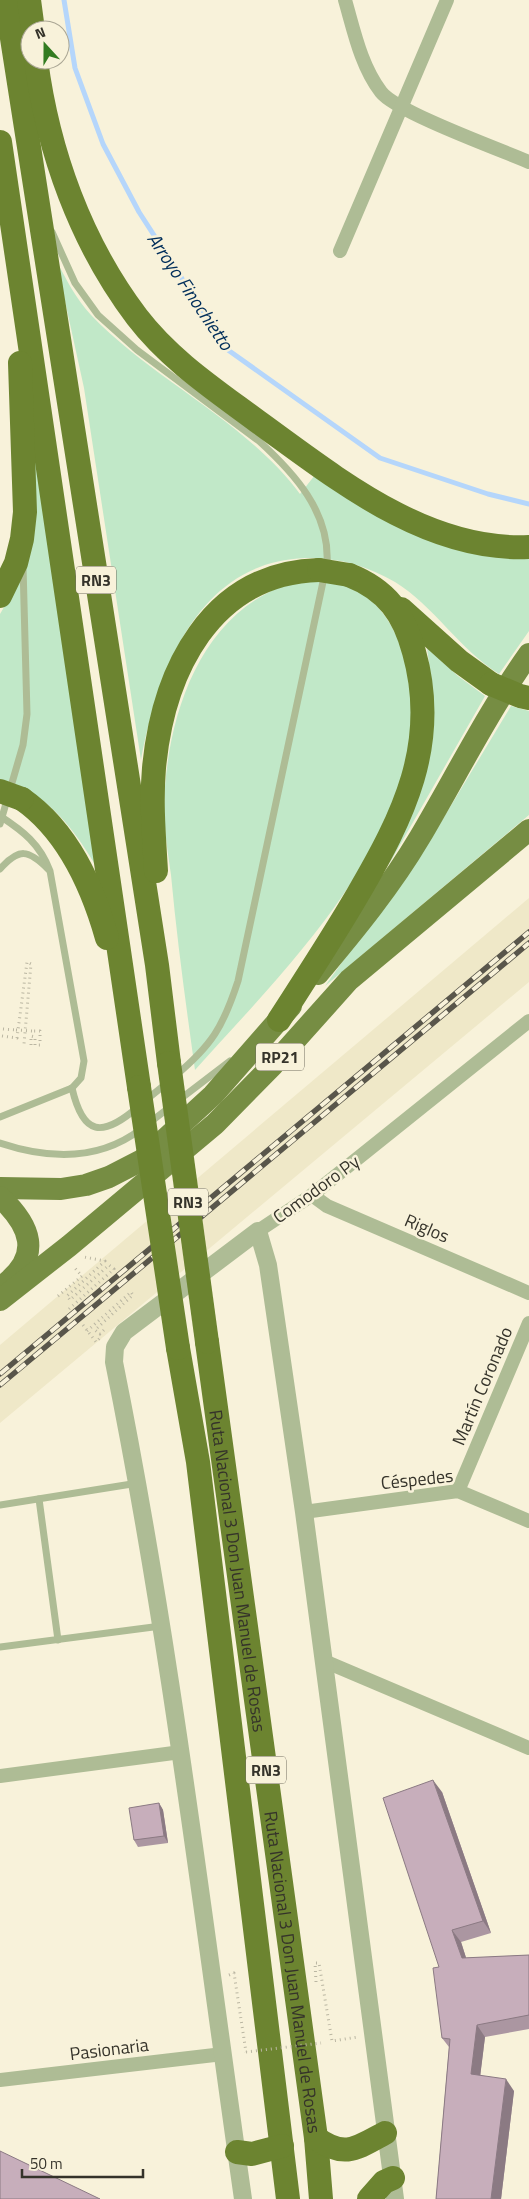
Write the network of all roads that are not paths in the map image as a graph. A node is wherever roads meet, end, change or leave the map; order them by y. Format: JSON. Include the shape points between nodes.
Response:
{"nodes":[{"id":1,"x":6,"y":0,"type":"edge"},
{"id":2,"x":29,"y":0,"type":"edge"},
{"id":3,"x":346,"y":0,"type":"edge"},
{"id":4,"x":447,"y":0,"type":"edge"},
{"id":5,"x":32,"y":20,"type":"edge"},
{"id":6,"x":38,"y":70,"type":"edge"},
{"id":7,"x":402,"y":107,"type":"junction"},
{"id":8,"x":0,"y":142,"type":"edge"},
{"id":9,"x":529,"y":162,"type":"edge"},
{"id":10,"x":36,"y":194,"type":"junction"},
{"id":11,"x":16,"y":248,"type":"junction"},
{"id":12,"x":340,"y":251,"type":"dead end"},
{"id":13,"x":22,"y":539,"type":"junction"},
{"id":14,"x":529,"y":547,"type":"edge"},
{"id":15,"x":0,"y":596,"type":"edge"},
{"id":16,"x":392,"y":602,"type":"junction"},
{"id":17,"x":529,"y":654,"type":"edge"},
{"id":18,"x":529,"y":698,"type":"edge"},
{"id":19,"x":11,"y":795,"type":"edge"},
{"id":20,"x":0,"y":819,"type":"edge"},
{"id":21,"x":529,"y":830,"type":"edge"},
{"id":22,"x":0,"y":870,"type":"edge"},
{"id":23,"x":50,"y":871,"type":"junction"},
{"id":24,"x":157,"y":965,"type":"junction"},
{"id":25,"x":128,"y":1006,"type":"junction"},
{"id":26,"x":529,"y":1021,"type":"edge"},
{"id":27,"x":275,"y":1025,"type":"junction"},
{"id":28,"x":72,"y":1088,"type":"junction"},
{"id":29,"x":0,"y":1117,"type":"edge"},
{"id":30,"x":0,"y":1143,"type":"edge"},
{"id":31,"x":0,"y":1188,"type":"edge"},
{"id":32,"x":312,"y":1195,"type":"junction"},
{"id":33,"x":0,"y":1197,"type":"edge"},
{"id":34,"x":258,"y":1231,"type":"junction"},
{"id":35,"x":0,"y":1288,"type":"edge"},
{"id":36,"x":529,"y":1293,"type":"edge"},
{"id":37,"x":0,"y":1300,"type":"edge"},
{"id":38,"x":529,"y":1323,"type":"edge"},
{"id":39,"x":138,"y":1483,"type":"junction"},
{"id":40,"x":458,"y":1491,"type":"junction"},
{"id":41,"x":39,"y":1499,"type":"junction"},
{"id":42,"x":0,"y":1504,"type":"edge"},
{"id":43,"x":304,"y":1512,"type":"junction"},
{"id":44,"x":529,"y":1521,"type":"edge"},
{"id":45,"x":162,"y":1626,"type":"junction"},
{"id":46,"x":58,"y":1640,"type":"junction"},
{"id":47,"x":0,"y":1647,"type":"edge"},
{"id":48,"x":324,"y":1661,"type":"junction"},
{"id":49,"x":529,"y":1748,"type":"edge"},
{"id":50,"x":181,"y":1752,"type":"junction"},
{"id":51,"x":0,"y":1776,"type":"edge"},
{"id":52,"x":223,"y":2054,"type":"junction"},
{"id":53,"x":0,"y":2080,"type":"edge"},
{"id":54,"x":385,"y":2133,"type":"junction"},
{"id":55,"x":316,"y":2138,"type":"junction"},
{"id":56,"x":282,"y":2146,"type":"junction"},
{"id":57,"x":237,"y":2152,"type":"junction"},
{"id":58,"x":394,"y":2189,"type":"edge"},
{"id":59,"x":243,"y":2199,"type":"edge"},
{"id":60,"x":288,"y":2199,"type":"edge"},
{"id":61,"x":321,"y":2199,"type":"edge"},
{"id":62,"x":369,"y":2199,"type":"edge"}],
"edges":[{"from":1,"to":10,"type":"highway","number":"RN3"},
{"from":2,"to":5,"type":"highway"},
{"from":3,"to":7,"type":"street","via":[[359,49],[370,72],[382,93]]},
{"from":4,"to":7,"type":"street"},
{"from":6,"to":14,"type":"highway","via":[[48,131],[74,206],[114,282],[137,317],[162,346],[192,373],[316,464],[403,517],[458,539],[509,548]]},
{"from":7,"to":9,"type":"street"},
{"from":7,"to":12,"type":"street"},
{"from":8,"to":11,"type":"highway","number":"RN3"},
{"from":10,"to":24,"type":"highway","number":"RN3"},
{"from":10,"to":28,"type":"lane","via":[[75,283],[90,305],[137,350],[259,441],[289,470],[314,506],[328,553],[245,957],[220,1026],[198,1056],[128,1116],[111,1124],[96,1128],[81,1118]]},
{"from":11,"to":13,"type":"highway","via":[[25,512]]},
{"from":11,"to":25,"type":"highway","number":"RN3"},
{"from":13,"to":15,"type":"highway","via":[[16,563]]},
{"from":13,"to":20,"type":"lane","via":[[27,714],[23,745]]},
{"from":16,"to":18,"type":"highway","bridge":true,"via":[[459,661],[491,684]]},
{"from":16,"to":24,"type":"highway","bridge":true,"via":[[364,581],[349,575],[319,570],[298,571],[275,576],[253,586],[233,599],[197,636],[184,660],[164,717],[154,768]]},
{"from":16,"to":27,"type":"highway","via":[[412,642],[422,690],[421,739],[414,773],[388,843]]},
{"from":17,"to":27,"type":"main road","number":"RP21","via":[[382,894]]},
{"from":19,"to":25,"type":"highway","via":[[47,819],[81,868],[104,925]]},
{"from":20,"to":23,"type":"lane","via":[[18,826],[47,862]]},
{"from":21,"to":37,"type":"main road","number":"RP21","via":[[349,980],[215,1124]]},
{"from":22,"to":23,"type":"lane","via":[[11,857],[26,853]]},
{"from":23,"to":28,"type":"lane","via":[[84,1061],[81,1078]]},
{"from":24,"to":55,"type":"highway","name":"Ruta Nacional 3 Don Juan Manuel de Rosas","number":"RN3","bridge":true},
{"from":25,"to":56,"type":"highway","name":"Ruta Nacional 3 Don Juan Manuel de Rosas","number":"RN3","bridge":true,"via":[[198,1462]]},
{"from":26,"to":32,"type":"street","name":"Comodoro Py"},
{"from":27,"to":30,"type":"lane","via":[[132,1136],[112,1146],[73,1156],[30,1151]]},
{"from":27,"to":31,"type":"main road","number":"RP21","via":[[212,1095],[142,1160],[128,1169],[86,1185],[61,1189]]},
{"from":28,"to":29,"type":"lane"},
{"from":32,"to":34,"type":"street","name":"Comodoro Py"},
{"from":32,"to":36,"type":"street","name":"Riglos","via":[[327,1206]]},
{"from":33,"to":35,"type":"main road","via":[[26,1229],[29,1250],[22,1268]]},
{"from":34,"to":39,"type":"street","name":"Comodoro Py","via":[[124,1332],[115,1347],[114,1362]]},
{"from":34,"to":43,"type":"street","via":[[268,1265]]},
{"from":38,"to":40,"type":"street","name":"Martín Coronado"},
{"from":39,"to":41,"type":"lane"},
{"from":39,"to":45,"type":"street"},
{"from":40,"to":43,"type":"street","name":"Céspedes"},
{"from":40,"to":44,"type":"street","name":"Céspedes"},
{"from":41,"to":42,"type":"lane"},
{"from":41,"to":46,"type":"lane"},
{"from":43,"to":48,"type":"street"},
{"from":45,"to":46,"type":"lane"},
{"from":45,"to":50,"type":"street"},
{"from":46,"to":47,"type":"lane"},
{"from":48,"to":49,"type":"street"},
{"from":48,"to":54,"type":"street"},
{"from":50,"to":51,"type":"street"},
{"from":50,"to":52,"type":"street"},
{"from":52,"to":53,"type":"street","name":"Pasionaria"},
{"from":52,"to":57,"type":"street"},
{"from":54,"to":55,"type":"highway","via":[[356,2149],[330,2149]]},
{"from":54,"to":58,"type":"street"},
{"from":55,"to":61,"type":"highway","name":"Ruta Nacional 3 Don Juan Manuel de Rosas","number":"RN3"},
{"from":56,"to":57,"type":"highway","via":[[252,2154]]},
{"from":56,"to":60,"type":"highway","name":"Ruta Nacional 3 Don Juan Manuel de Rosas","number":"RN3"},
{"from":57,"to":59,"type":"street"},
{"from":58,"to":62,"type":"highway","via":[[384,2182]]}]}
